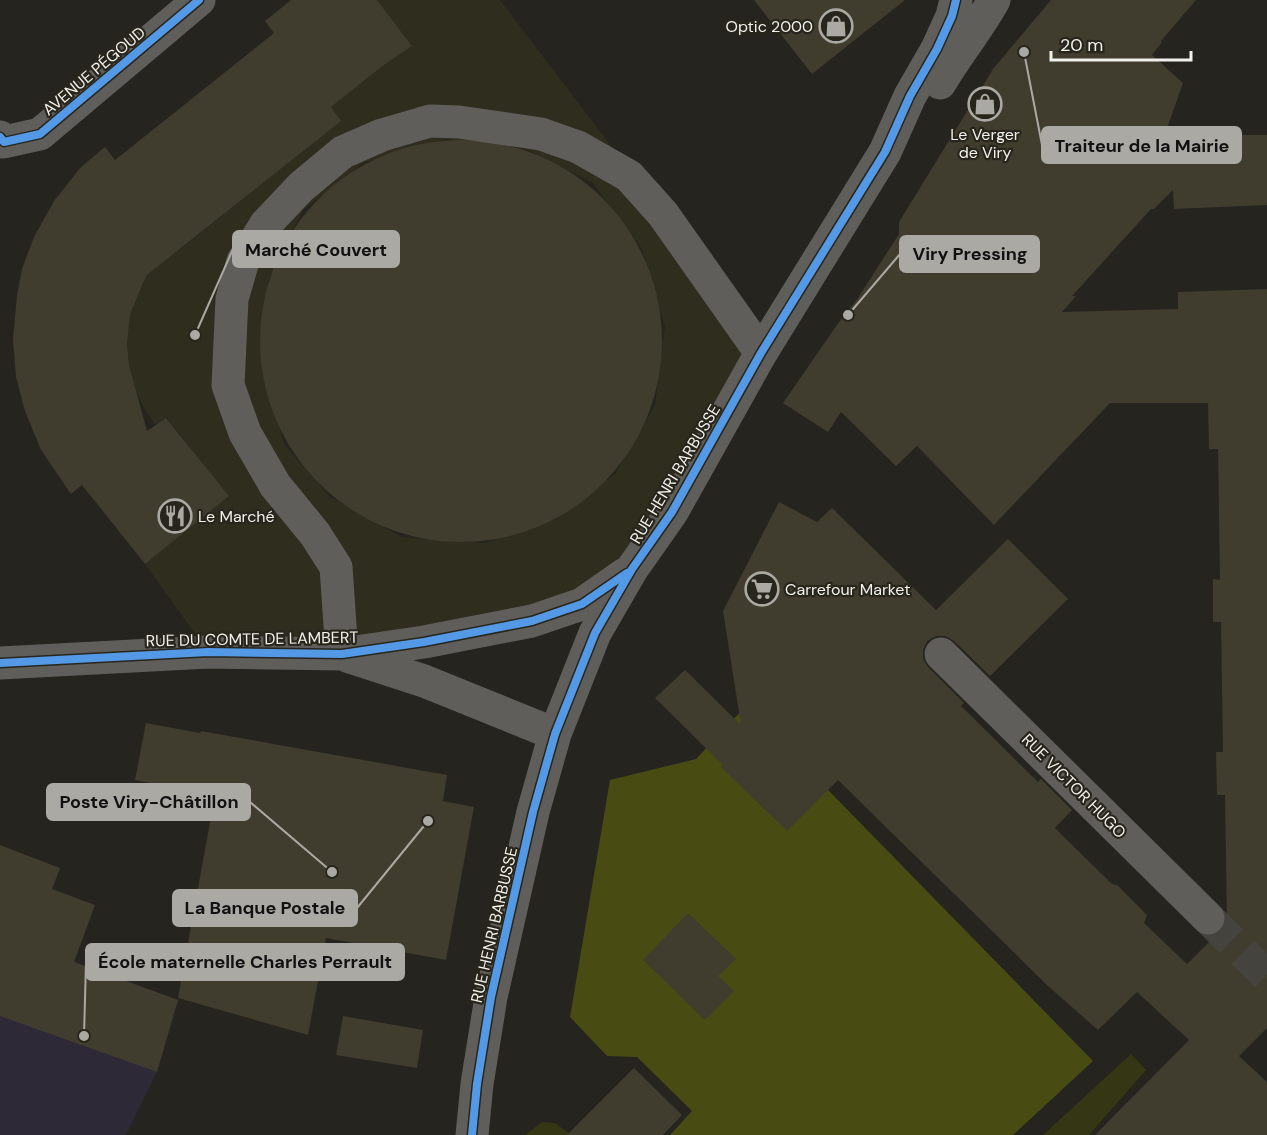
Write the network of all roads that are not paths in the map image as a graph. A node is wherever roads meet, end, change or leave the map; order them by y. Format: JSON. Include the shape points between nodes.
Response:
{"nodes":[{"id":1,"x":199,"y":0,"type":"edge"},
{"id":2,"x":956,"y":0,"type":"edge"},
{"id":3,"x":994,"y":0,"type":"edge"},
{"id":4,"x":0,"y":137,"type":"edge"},
{"id":5,"x":885,"y":152,"type":"junction"},
{"id":6,"x":761,"y":353,"type":"junction"},
{"id":7,"x":632,"y":569,"type":"junction"},
{"id":8,"x":342,"y":654,"type":"junction"},
{"id":9,"x":941,"y":654,"type":"dead end"},
{"id":10,"x":0,"y":663,"type":"edge"},
{"id":11,"x":555,"y":734,"type":"junction"},
{"id":12,"x":1208,"y":918,"type":"tunnel mouth"},
{"id":13,"x":472,"y":1135,"type":"edge"}],
"edges":[{"from":1,"to":4,"type":"street","name":"AVENUE PÉGOUD","via":[[40,134],[4,142]]},
{"from":2,"to":5,"type":"street","name":"RUE HENRI BARBUSSE","via":[[937,49]]},
{"from":3,"to":5,"type":"street","name":"RUE HENRI BARBUSSE","via":[[925,106]]},
{"from":5,"to":6,"type":"street","name":"RUE HENRI BARBUSSE"},
{"from":6,"to":7,"type":"street","name":"RUE HENRI BARBUSSE","via":[[672,512]]},
{"from":6,"to":8,"type":"street","via":[[663,214],[629,176],[578,147],[541,134],[430,121],[343,152],[301,187],[266,224],[243,261],[231,299],[228,385],[244,433],[275,485],[336,567]]},
{"from":7,"to":8,"type":"street","name":"RUE DU COMTE DE LAMBERT","via":[[582,604],[532,621]]},
{"from":7,"to":11,"type":"street","name":"RUE HENRI BARBUSSE","via":[[595,633]]},
{"from":8,"to":10,"type":"street","name":"RUE DU COMTE DE LAMBERT","via":[[208,652]]},
{"from":8,"to":11,"type":"street","name":"RUE DU COMTE DE LAMBERT","via":[[424,681]]},
{"from":9,"to":12,"type":"street","name":"RUE VICTOR HUGO"},
{"from":11,"to":13,"type":"street","name":"RUE HENRI BARBUSSE","via":[[533,812],[491,998]]}]}
